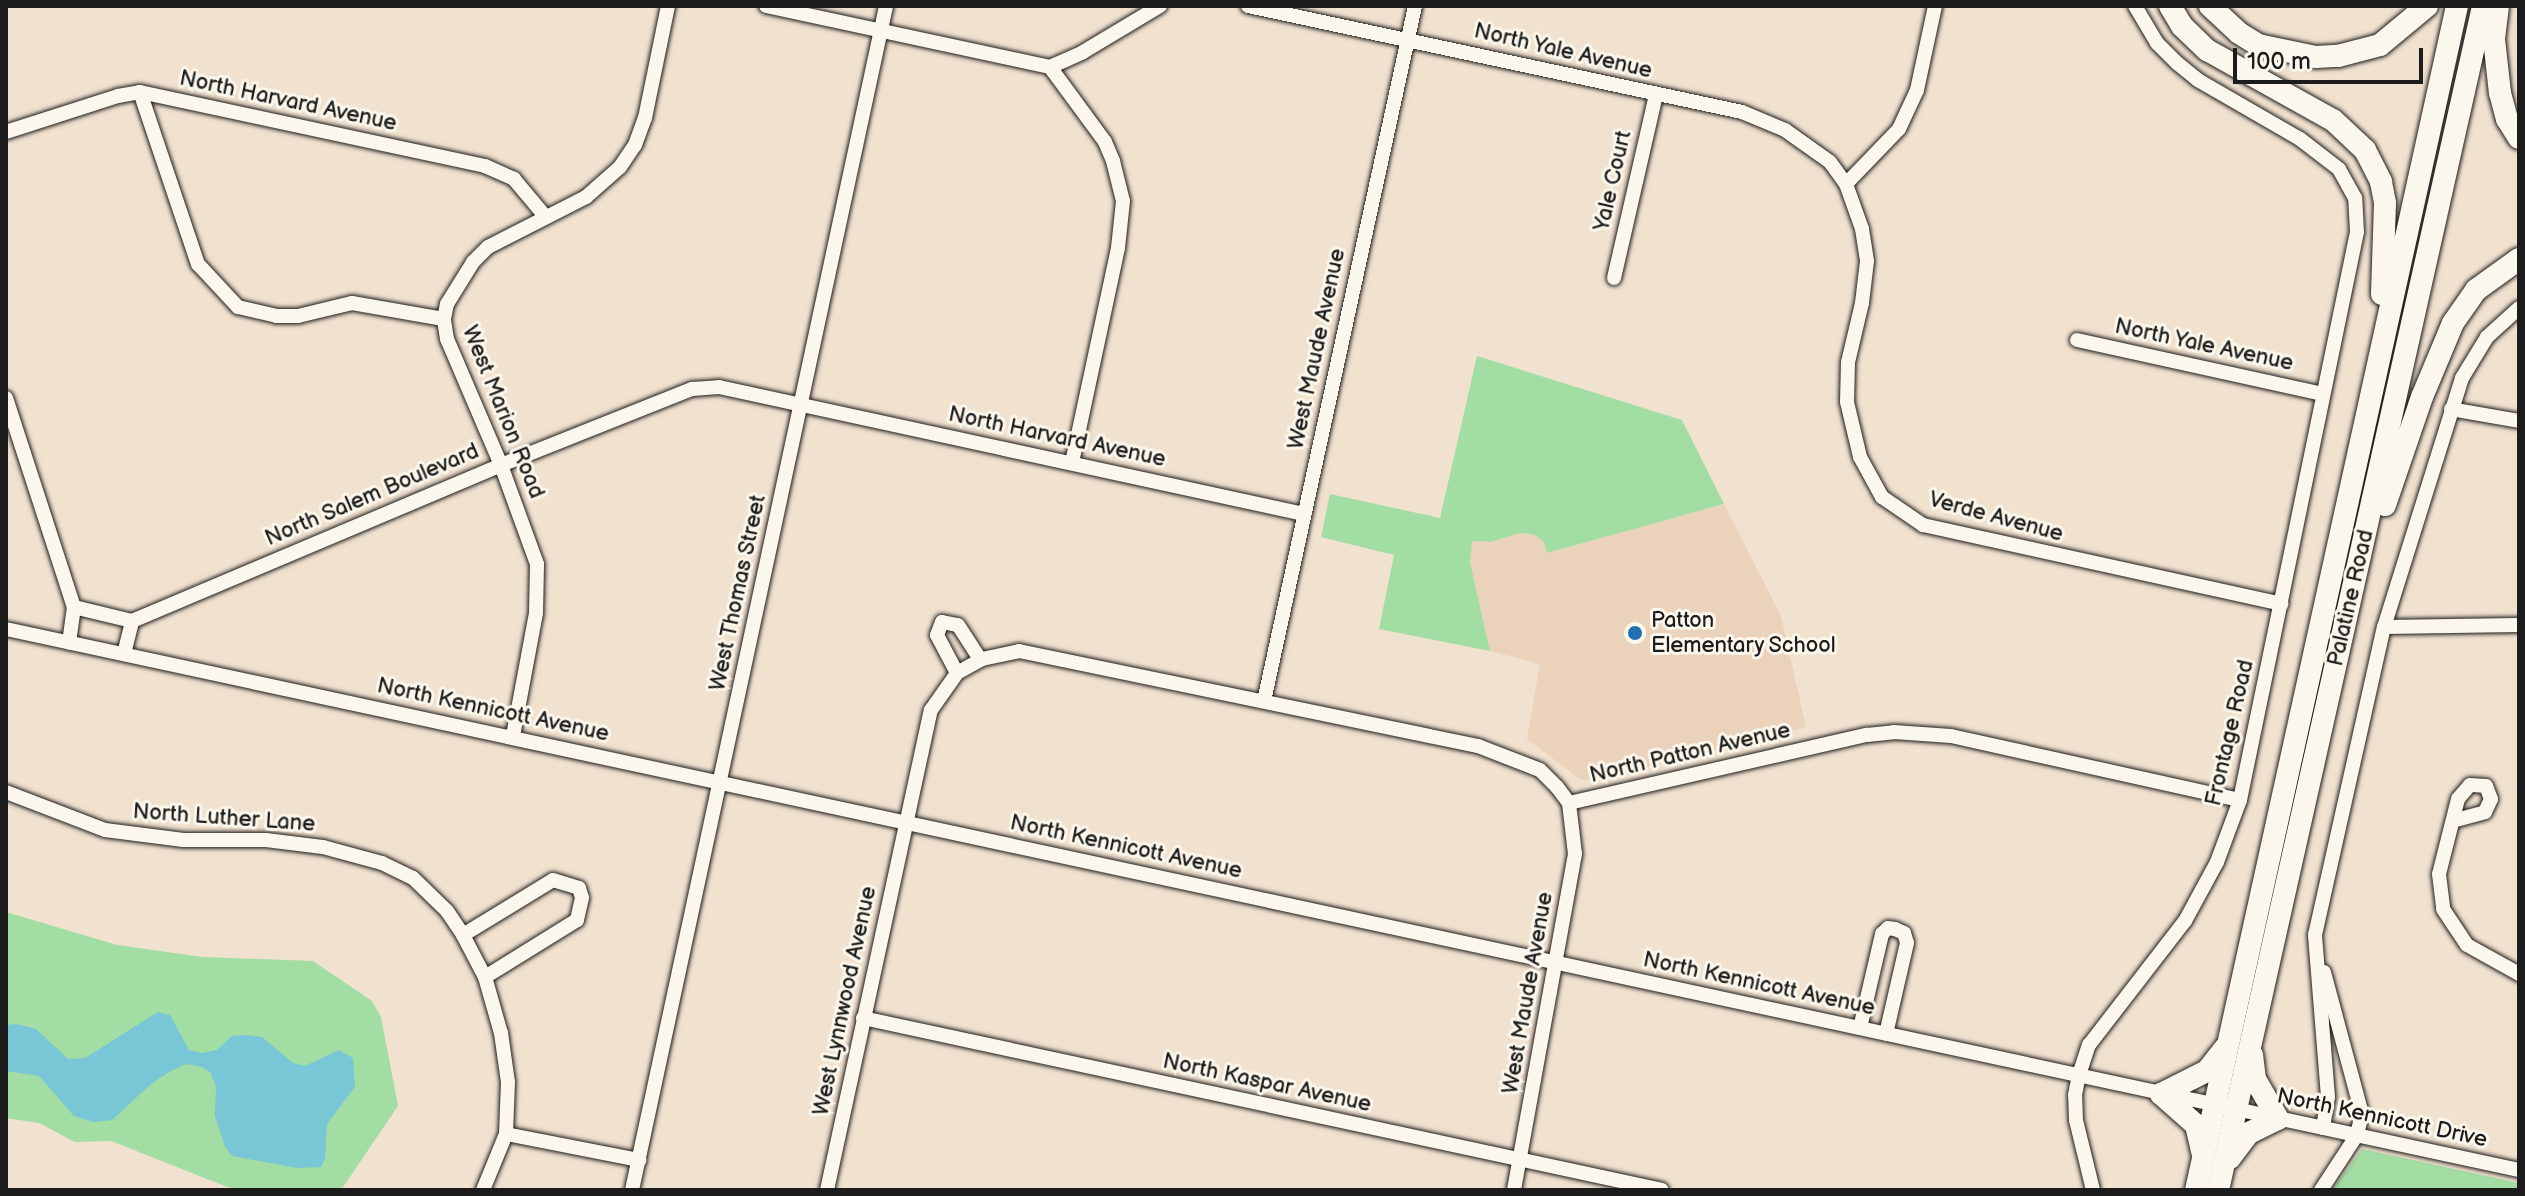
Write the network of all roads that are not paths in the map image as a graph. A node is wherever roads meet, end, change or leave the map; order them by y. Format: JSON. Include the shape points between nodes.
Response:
{"nodes":[{"id":1,"x":668,"y":6,"type":"edge"},
{"id":2,"x":766,"y":6,"type":"edge"},
{"id":3,"x":886,"y":6,"type":"edge"},
{"id":4,"x":1160,"y":6,"type":"edge"},
{"id":5,"x":1248,"y":6,"type":"edge"},
{"id":6,"x":1415,"y":6,"type":"edge"},
{"id":7,"x":1935,"y":6,"type":"edge"},
{"id":8,"x":2135,"y":6,"type":"edge"},
{"id":9,"x":2170,"y":6,"type":"edge"},
{"id":10,"x":2210,"y":6,"type":"edge"},
{"id":11,"x":2427,"y":6,"type":"edge"},
{"id":12,"x":2457,"y":6,"type":"edge"},
{"id":13,"x":2483,"y":6,"type":"edge"},
{"id":14,"x":2498,"y":6,"type":"edge"},
{"id":15,"x":881,"y":30,"type":"junction"},
{"id":16,"x":1408,"y":39,"type":"junction"},
{"id":17,"x":1050,"y":67,"type":"junction"},
{"id":18,"x":140,"y":92,"type":"junction"},
{"id":19,"x":1656,"y":94,"type":"junction"},
{"id":20,"x":6,"y":132,"type":"edge"},
{"id":21,"x":2519,"y":138,"type":"edge"},
{"id":22,"x":1846,"y":184,"type":"junction"},
{"id":23,"x":545,"y":216,"type":"junction"},
{"id":24,"x":2519,"y":259,"type":"edge"},
{"id":25,"x":1614,"y":278,"type":"dead end"},
{"id":26,"x":2519,"y":308,"type":"edge"},
{"id":27,"x":444,"y":319,"type":"junction"},
{"id":28,"x":2077,"y":340,"type":"dead end"},
{"id":29,"x":2322,"y":394,"type":"junction"},
{"id":30,"x":6,"y":398,"type":"edge"},
{"id":31,"x":801,"y":405,"type":"junction"},
{"id":32,"x":2451,"y":409,"type":"junction"},
{"id":33,"x":2519,"y":421,"type":"edge"},
{"id":34,"x":1072,"y":463,"type":"junction"},
{"id":35,"x":501,"y":465,"type":"junction"},
{"id":36,"x":1304,"y":514,"type":"junction"},
{"id":37,"x":2281,"y":604,"type":"junction"},
{"id":38,"x":74,"y":607,"type":"junction"},
{"id":39,"x":2324,"y":610,"type":"junction"},
{"id":40,"x":2348,"y":613,"type":"junction"},
{"id":41,"x":132,"y":621,"type":"junction"},
{"id":42,"x":2519,"y":625,"type":"edge"},
{"id":43,"x":2384,"y":627,"type":"junction"},
{"id":44,"x":6,"y":629,"type":"edge"},
{"id":45,"x":69,"y":643,"type":"junction"},
{"id":46,"x":124,"y":654,"type":"junction"},
{"id":47,"x":980,"y":659,"type":"junction"},
{"id":48,"x":957,"y":673,"type":"junction"},
{"id":49,"x":1264,"y":701,"type":"junction"},
{"id":50,"x":513,"y":736,"type":"junction"},
{"id":51,"x":720,"y":782,"type":"junction"},
{"id":52,"x":6,"y":792,"type":"edge"},
{"id":53,"x":2240,"y":800,"type":"junction"},
{"id":54,"x":1569,"y":803,"type":"junction"},
{"id":55,"x":2456,"y":820,"type":"dead end"},
{"id":56,"x":907,"y":821,"type":"junction"},
{"id":57,"x":2320,"y":919,"type":"junction"},
{"id":58,"x":463,"y":935,"type":"junction"},
{"id":59,"x":1557,"y":963,"type":"junction"},
{"id":60,"x":2519,"y":974,"type":"edge"},
{"id":61,"x":485,"y":977,"type":"junction"},
{"id":62,"x":863,"y":1018,"type":"junction"},
{"id":63,"x":1860,"y":1028,"type":"junction"},
{"id":64,"x":1886,"y":1034,"type":"junction"},
{"id":65,"x":2240,"y":1042,"type":"junction"},
{"id":66,"x":2079,"y":1075,"type":"junction"},
{"id":67,"x":2161,"y":1094,"type":"junction"},
{"id":68,"x":2226,"y":1108,"type":"junction"},
{"id":69,"x":2278,"y":1119,"type":"junction"},
{"id":70,"x":2323,"y":1128,"type":"junction"},
{"id":71,"x":506,"y":1134,"type":"junction"},
{"id":72,"x":2357,"y":1135,"type":"junction"},
{"id":73,"x":639,"y":1160,"type":"junction"},
{"id":74,"x":1520,"y":1160,"type":"junction"},
{"id":75,"x":2519,"y":1170,"type":"edge"},
{"id":76,"x":2215,"y":1172,"type":"edge"},
{"id":77,"x":483,"y":1190,"type":"edge"},
{"id":78,"x":632,"y":1190,"type":"edge"},
{"id":79,"x":827,"y":1190,"type":"edge"},
{"id":80,"x":1514,"y":1190,"type":"edge"},
{"id":81,"x":1662,"y":1190,"type":"edge"},
{"id":82,"x":2093,"y":1190,"type":"edge"},
{"id":83,"x":2196,"y":1190,"type":"edge"},
{"id":84,"x":2321,"y":1190,"type":"edge"}],
"edges":[{"from":1,"to":23,"type":"street","name":"West Marion Road","via":[[635,145],[605,183]]},
{"from":2,"to":15,"type":"street"},
{"from":3,"to":15,"type":"street","name":"West Thomas Street"},
{"from":4,"to":17,"type":"street"},
{"from":5,"to":16,"type":"street","name":"North Yale Avenue"},
{"from":6,"to":16,"type":"street","name":"West Maude Avenue"},
{"from":7,"to":22,"type":"street","via":[[1917,90],[1899,129]]},
{"from":8,"to":29,"type":"street","name":"Frontage Road","via":[[2157,43],[2198,80],[2300,139],[2339,169],[2355,198],[2357,232]]},
{"from":9,"to":39,"type":"highway","via":[[2207,50],[2351,135],[2381,182],[2383,290],[2342,486]]},
{"from":10,"to":11,"type":"highway","via":[[2258,45],[2316,57],[2380,45]]},
{"from":12,"to":39,"type":"highway","name":"Palatine Road"},
{"from":13,"to":40,"type":"highway","name":"Palatine Road"},
{"from":14,"to":21,"type":"highway","via":[[2494,39],[2500,93]]},
{"from":15,"to":17,"type":"street"},
{"from":15,"to":31,"type":"street","name":"West Thomas Street"},
{"from":16,"to":19,"type":"street","name":"North Yale Avenue"},
{"from":16,"to":36,"type":"street","name":"West Maude Avenue"},
{"from":17,"to":34,"type":"street","via":[[1105,142],[1123,201],[1118,248]]},
{"from":18,"to":20,"type":"street","name":"North Harvard Avenue"},
{"from":18,"to":23,"type":"street","name":"North Harvard Avenue","via":[[485,166],[514,179]]},
{"from":18,"to":27,"type":"street","via":[[198,264],[238,307],[298,316],[352,303]]},
{"from":19,"to":22,"type":"street","name":"North Yale Avenue","via":[[1759,117],[1807,144]]},
{"from":19,"to":25,"type":"street","name":"Yale Court"},
{"from":22,"to":37,"type":"street","name":"Verde Avenue","via":[[1867,261],[1848,362],[1847,402],[1860,457],[1882,497],[1923,525]]},
{"from":23,"to":27,"type":"street","name":"West Marion Road","via":[[502,238],[473,262],[447,304]]},
{"from":24,"to":40,"type":"highway","via":[[2476,290],[2453,323]]},
{"from":26,"to":32,"type":"street","via":[[2469,362]]},
{"from":27,"to":35,"type":"street","name":"West Marion Road","via":[[447,339]]},
{"from":28,"to":29,"type":"street","name":"North Yale Avenue"},
{"from":29,"to":37,"type":"street","name":"Frontage Road"},
{"from":30,"to":38,"type":"street"},
{"from":31,"to":34,"type":"street","name":"North Harvard Avenue"},
{"from":31,"to":35,"type":"street","name":"North Salem Boulevard","via":[[719,387],[692,389]]},
{"from":31,"to":51,"type":"street","name":"West Thomas Street"},
{"from":32,"to":33,"type":"street"},
{"from":32,"to":43,"type":"street"},
{"from":34,"to":36,"type":"street","name":"North Harvard Avenue"},
{"from":35,"to":41,"type":"street","name":"North Salem Boulevard"},
{"from":35,"to":50,"type":"street","name":"West Marion Road","via":[[537,564],[536,613]]},
{"from":36,"to":49,"type":"street","name":"West Maude Avenue"},
{"from":37,"to":53,"type":"street","name":"Frontage Road"},
{"from":38,"to":41,"type":"street"},
{"from":38,"to":45,"type":"street"},
{"from":39,"to":65,"type":"highway","name":"Palatine Road"},
{"from":40,"to":65,"type":"highway","name":"Palatine Road"},
{"from":41,"to":46,"type":"street"},
{"from":42,"to":43,"type":"street"},
{"from":43,"to":57,"type":"street"},
{"from":44,"to":45,"type":"street","name":"North Kennicott Avenue"},
{"from":45,"to":46,"type":"street","name":"North Kennicott Avenue"},
{"from":46,"to":50,"type":"street","name":"North Kennicott Avenue"},
{"from":47,"to":48,"type":"street","name":"North Patton Avenue"},
{"from":47,"to":48,"type":"street","via":[[958,625],[942,622],[937,635]]},
{"from":47,"to":49,"type":"street","name":"North Patton Avenue","via":[[1019,651]]},
{"from":48,"to":56,"type":"street","name":"North Patton Avenue","via":[[931,710]]},
{"from":49,"to":54,"type":"street","name":"North Patton Avenue","via":[[1504,754],[1540,770]]},
{"from":50,"to":51,"type":"street","name":"North Kennicott Avenue"},
{"from":51,"to":56,"type":"street","name":"North Kennicott Avenue"},
{"from":51,"to":73,"type":"street","name":"West Thomas Street"},
{"from":52,"to":58,"type":"street","name":"North Luther Lane","via":[[89,825],[133,835],[266,840],[356,854],[413,878]]},
{"from":53,"to":54,"type":"street","name":"North Patton Avenue","via":[[1951,736],[1894,732]]},
{"from":53,"to":66,"type":"street","name":"Frontage Road","via":[[2217,862],[2185,921],[2089,1045]]},
{"from":54,"to":59,"type":"street","name":"West Maude Avenue","via":[[1575,854]]},
{"from":55,"to":60,"type":"street","via":[[2439,874],[2443,909],[2467,945]]},
{"from":56,"to":59,"type":"street","name":"North Kennicott Avenue"},
{"from":56,"to":62,"type":"street","name":"West Lynnwood Avenue"},
{"from":57,"to":70,"type":"street","via":[[2315,935],[2328,1097]]},
{"from":57,"to":72,"type":"street","via":[[2323,966],[2361,1104]]},
{"from":58,"to":61,"type":"street","name":"North Luther Lane"},
{"from":58,"to":61,"type":"street","via":[[553,880],[579,888],[577,920]]},
{"from":59,"to":63,"type":"street","name":"North Kennicott Avenue"},
{"from":59,"to":74,"type":"street","name":"West Maude Avenue"},
{"from":61,"to":71,"type":"street","name":"North Luther Lane","via":[[506,1059]]},
{"from":62,"to":74,"type":"street","name":"North Kaspar Avenue"},
{"from":62,"to":79,"type":"street","name":"West Lynnwood Avenue"},
{"from":63,"to":64,"type":"street","name":"North Kennicott Avenue"},
{"from":63,"to":64,"type":"street","via":[[1882,934],[1895,929],[1904,933],[1907,943]]},
{"from":64,"to":66,"type":"street","name":"North Kennicott Avenue"},
{"from":65,"to":67,"type":"highway","via":[[2207,1071]]},
{"from":65,"to":68,"type":"highway","name":"Palatine Road"},
{"from":65,"to":69,"type":"highway"},
{"from":66,"to":67,"type":"street","name":"North Kennicott Avenue"},
{"from":66,"to":82,"type":"street","name":"Frontage Road","via":[[2076,1120]]},
{"from":67,"to":68,"type":"street","name":"North Kennicott Avenue"},
{"from":67,"to":76,"type":"highway","via":[[2196,1125]]},
{"from":68,"to":69,"type":"street","name":"North Kennicott Drive"},
{"from":68,"to":76,"type":"highway","name":"Palatine Road"},
{"from":69,"to":70,"type":"street","name":"North Kennicott Drive"},
{"from":69,"to":76,"type":"highway","via":[[2249,1133]]},
{"from":70,"to":72,"type":"street","name":"North Kennicott Drive"},
{"from":71,"to":73,"type":"street"},
{"from":71,"to":77,"type":"street"},
{"from":72,"to":75,"type":"street","name":"North Kennicott Drive"},
{"from":72,"to":84,"type":"street"},
{"from":73,"to":78,"type":"street","name":"West Thomas Street"},
{"from":74,"to":80,"type":"street","name":"West Maude Avenue"},
{"from":74,"to":81,"type":"street","name":"North Kaspar Avenue"},
{"from":76,"to":83,"type":"highway","name":"Palatine Road"}]}
